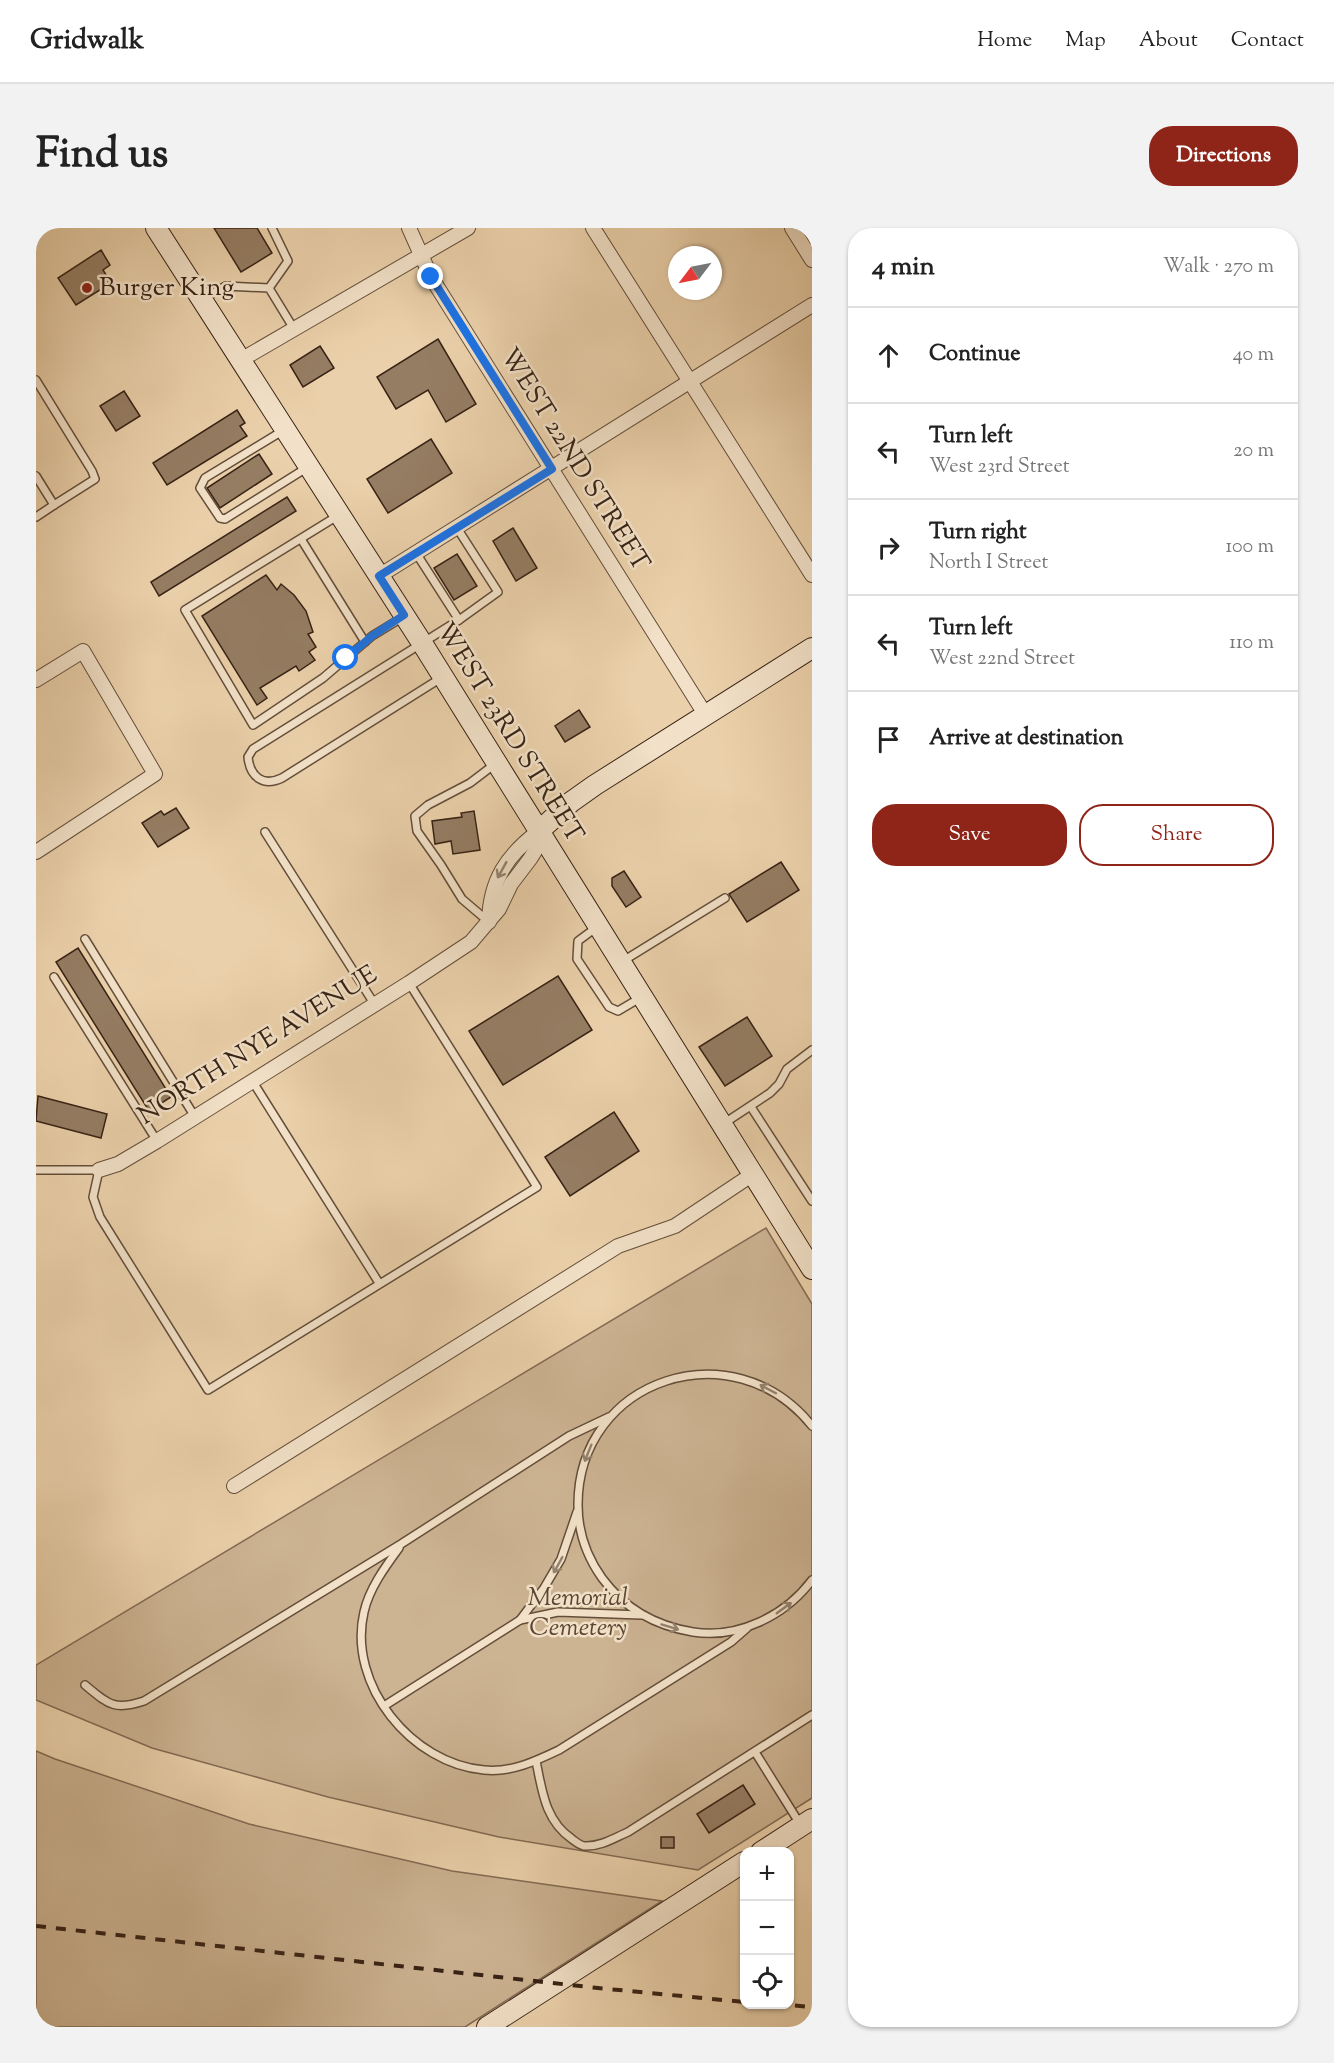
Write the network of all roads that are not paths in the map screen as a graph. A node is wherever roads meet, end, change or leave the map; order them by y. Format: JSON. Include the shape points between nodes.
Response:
{"nodes":[{"id":1,"x":156,"y":228,"type":"edge"},
{"id":2,"x":272,"y":228,"type":"edge"},
{"id":3,"x":409,"y":228,"type":"edge"},
{"id":4,"x":468,"y":228,"type":"edge"},
{"id":5,"x":593,"y":228,"type":"edge"},
{"id":6,"x":792,"y":228,"type":"edge"},
{"id":7,"x":422,"y":255,"type":"junction"},
{"id":8,"x":812,"y":260,"type":"edge"},
{"id":9,"x":269,"y":288,"type":"junction"},
{"id":10,"x":201,"y":300,"type":"junction"},
{"id":11,"x":812,"y":305,"type":"edge"},
{"id":12,"x":294,"y":329,"type":"junction"},
{"id":13,"x":239,"y":361,"type":"junction"},
{"id":14,"x":36,"y":380,"type":"edge"},
{"id":15,"x":690,"y":381,"type":"junction"},
{"id":16,"x":284,"y":430,"type":"junction"},
{"id":17,"x":308,"y":467,"type":"junction"},
{"id":18,"x":552,"y":469,"type":"junction"},
{"id":19,"x":36,"y":476,"type":"edge"},
{"id":20,"x":54,"y":505,"type":"junction"},
{"id":21,"x":339,"y":515,"type":"junction"},
{"id":22,"x":36,"y":517,"type":"edge"},
{"id":23,"x":457,"y":528,"type":"junction"},
{"id":24,"x":301,"y":539,"type":"junction"},
{"id":25,"x":416,"y":553,"type":"junction"},
{"id":26,"x":812,"y":575,"type":"edge"},
{"id":27,"x":379,"y":576,"type":"junction"},
{"id":28,"x":404,"y":615,"type":"junction"},
{"id":29,"x":459,"y":620,"type":"junction"},
{"id":30,"x":365,"y":642,"type":"junction"},
{"id":31,"x":422,"y":643,"type":"junction"},
{"id":32,"x":810,"y":653,"type":"edge"},
{"id":33,"x":443,"y":677,"type":"junction"},
{"id":34,"x":36,"y":681,"type":"edge"},
{"id":35,"x":705,"y":714,"type":"junction"},
{"id":36,"x":496,"y":763,"type":"junction"},
{"id":37,"x":539,"y":831,"type":"junction"},
{"id":38,"x":265,"y":832,"type":"dead end"},
{"id":39,"x":36,"y":852,"type":"edge"},
{"id":40,"x":725,"y":898,"type":"dead end"},
{"id":41,"x":489,"y":922,"type":"junction"},
{"id":42,"x":598,"y":926,"type":"junction"},
{"id":43,"x":85,"y":939,"type":"dead end"},
{"id":44,"x":621,"y":962,"type":"junction"},
{"id":45,"x":54,"y":977,"type":"dead end"},
{"id":46,"x":409,"y":983,"type":"junction"},
{"id":47,"x":642,"y":997,"type":"junction"},
{"id":48,"x":375,"y":1005,"type":"junction"},
{"id":49,"x":812,"y":1050,"type":"edge"},
{"id":50,"x":253,"y":1082,"type":"junction"},
{"id":51,"x":751,"y":1107,"type":"junction"},
{"id":52,"x":195,"y":1117,"type":"junction"},
{"id":53,"x":722,"y":1125,"type":"junction"},
{"id":54,"x":157,"y":1141,"type":"junction"},
{"id":55,"x":36,"y":1170,"type":"edge"},
{"id":56,"x":99,"y":1170,"type":"junction"},
{"id":57,"x":753,"y":1174,"type":"junction"},
{"id":58,"x":812,"y":1201,"type":"edge"},
{"id":59,"x":812,"y":1269,"type":"edge"},
{"id":60,"x":379,"y":1283,"type":"junction"},
{"id":61,"x":611,"y":1416,"type":"junction"},
{"id":62,"x":812,"y":1426,"type":"edge"},
{"id":63,"x":234,"y":1486,"type":"dead end"},
{"id":64,"x":578,"y":1510,"type":"junction"},
{"id":65,"x":401,"y":1544,"type":"junction"},
{"id":66,"x":812,"y":1580,"type":"edge"},
{"id":67,"x":643,"y":1616,"type":"junction"},
{"id":68,"x":520,"y":1620,"type":"junction"},
{"id":69,"x":749,"y":1626,"type":"junction"},
{"id":70,"x":85,"y":1685,"type":"dead end"},
{"id":71,"x":384,"y":1706,"type":"junction"},
{"id":72,"x":812,"y":1715,"type":"edge"},
{"id":73,"x":755,"y":1752,"type":"junction"},
{"id":74,"x":536,"y":1761,"type":"junction"},
{"id":75,"x":807,"y":1823,"type":"edge"},
{"id":76,"x":768,"y":1847,"type":"edge"},
{"id":77,"x":740,"y":1865,"type":"edge"},
{"id":78,"x":487,"y":2027,"type":"edge"}],
"edges":[{"from":1,"to":10,"type":"main road","name":"WEST 23RD STREET"},
{"from":2,"to":9,"type":"lane","via":[[288,261]]},
{"from":3,"to":7,"type":"street","name":"WEST 22ND STREET"},
{"from":4,"to":7,"type":"street"},
{"from":5,"to":15,"type":"street"},
{"from":6,"to":8,"type":"street"},
{"from":7,"to":12,"type":"street"},
{"from":7,"to":18,"type":"street","name":"WEST 22ND STREET","via":[[431,277]]},
{"from":9,"to":10,"type":"lane","via":[[226,285]]},
{"from":9,"to":12,"type":"lane"},
{"from":10,"to":13,"type":"main road","name":"WEST 23RD STREET"},
{"from":11,"to":15,"type":"street"},
{"from":12,"to":13,"type":"street"},
{"from":13,"to":16,"type":"main road","name":"WEST 23RD STREET"},
{"from":14,"to":20,"type":"lane","via":[[94,479]]},
{"from":15,"to":18,"type":"street"},
{"from":15,"to":26,"type":"street"},
{"from":16,"to":17,"type":"main road","name":"WEST 23RD STREET"},
{"from":16,"to":17,"type":"lane","via":[[205,478],[200,488],[220,518],[225,519]]},
{"from":17,"to":21,"type":"main road","name":"WEST 23RD STREET"},
{"from":18,"to":23,"type":"street"},
{"from":18,"to":35,"type":"street","name":"WEST 22ND STREET"},
{"from":19,"to":20,"type":"lane"},
{"from":20,"to":22,"type":"lane"},
{"from":21,"to":24,"type":"lane"},
{"from":21,"to":27,"type":"main road","name":"WEST 23RD STREET"},
{"from":23,"to":25,"type":"street"},
{"from":23,"to":29,"type":"lane","via":[[498,592]]},
{"from":24,"to":30,"type":"lane"},
{"from":24,"to":30,"type":"lane","via":[[185,610],[253,725],[323,678]]},
{"from":25,"to":27,"type":"street"},
{"from":25,"to":29,"type":"lane"},
{"from":27,"to":28,"type":"main road","name":"WEST 23RD STREET"},
{"from":28,"to":30,"type":"lane"},
{"from":28,"to":31,"type":"main road","name":"WEST 23RD STREET"},
{"from":29,"to":31,"type":"lane"},
{"from":31,"to":33,"type":"main road","name":"WEST 23RD STREET"},
{"from":31,"to":33,"type":"lane","via":[[253,749],[248,757],[249,769],[261,781],[272,783]]},
{"from":32,"to":35,"type":"main road"},
{"from":33,"to":36,"type":"main road","name":"WEST 23RD STREET"},
{"from":34,"to":39,"type":"street","via":[[83,651],[155,774]]},
{"from":35,"to":37,"type":"main road","via":[[578,797]]},
{"from":36,"to":37,"type":"main road","name":"WEST 23RD STREET"},
{"from":36,"to":41,"type":"lane","via":[[415,816],[417,831],[462,899]]},
{"from":37,"to":41,"type":"street","via":[[515,850],[500,873],[492,894]]},
{"from":37,"to":42,"type":"main road","name":"WEST 23RD STREET"},
{"from":38,"to":48,"type":"lane"},
{"from":40,"to":44,"type":"lane"},
{"from":41,"to":46,"type":"street","name":"NORTH NYE AVENUE","via":[[471,942]]},
{"from":42,"to":44,"type":"main road","name":"WEST 23RD STREET"},
{"from":42,"to":47,"type":"lane","via":[[578,941],[577,959],[609,1008],[618,1011]]},
{"from":43,"to":52,"type":"lane"},
{"from":44,"to":47,"type":"main road","name":"WEST 23RD STREET"},
{"from":45,"to":54,"type":"lane"},
{"from":46,"to":48,"type":"street","name":"NORTH NYE AVENUE"},
{"from":46,"to":60,"type":"lane","via":[[537,1187]]},
{"from":47,"to":53,"type":"main road","name":"WEST 23RD STREET"},
{"from":48,"to":50,"type":"street","name":"NORTH NYE AVENUE"},
{"from":49,"to":51,"type":"lane","via":[[796,1060],[779,1084]]},
{"from":50,"to":52,"type":"street","name":"NORTH NYE AVENUE"},
{"from":50,"to":60,"type":"lane"},
{"from":51,"to":53,"type":"lane"},
{"from":51,"to":58,"type":"lane"},
{"from":52,"to":54,"type":"street","name":"NORTH NYE AVENUE"},
{"from":53,"to":57,"type":"main road","name":"WEST 23RD STREET"},
{"from":54,"to":56,"type":"street","name":"NORTH NYE AVENUE","via":[[118,1164]]},
{"from":55,"to":56,"type":"lane","name":"NORTH NYE AVENUE"},
{"from":56,"to":60,"type":"lane","via":[[93,1197],[100,1217],[208,1390]]},
{"from":57,"to":59,"type":"main road","name":"WEST 23RD STREET"},
{"from":57,"to":63,"type":"street","via":[[675,1226],[618,1246]]},
{"from":62,"to":61,"type":"lane","one_way":true,"via":[[793,1405],[766,1387],[715,1373],[685,1375],[651,1386]]},
{"from":61,"to":64,"type":"lane","one_way":true,"via":[[585,1459]]},
{"from":61,"to":65,"type":"lane","via":[[569,1436]]},
{"from":64,"to":67,"type":"lane","via":[[584,1542],[597,1571],[617,1596]]},
{"from":64,"to":68,"type":"lane","one_way":true,"via":[[561,1559]]},
{"from":65,"to":70,"type":"lane","via":[[144,1701],[126,1707],[107,1703]]},
{"from":65,"to":71,"type":"lane","via":[[384,1567],[364,1612],[364,1662]]},
{"from":69,"to":66,"type":"lane","one_way":true,"via":[[788,1605]]},
{"from":67,"to":68,"type":"lane","via":[[558,1612]]},
{"from":67,"to":69,"type":"lane","one_way":true,"via":[[697,1633]]},
{"from":68,"to":71,"type":"lane"},
{"from":69,"to":74,"type":"lane","via":[[712,1654]]},
{"from":71,"to":74,"type":"lane","via":[[416,1743],[458,1765],[485,1770]]},
{"from":72,"to":73,"type":"lane"},
{"from":73,"to":74,"type":"lane","via":[[628,1832],[602,1844],[582,1846],[565,1835],[550,1817]]},
{"from":73,"to":75,"type":"lane"},
{"from":75,"to":76,"type":"main road"},
{"from":77,"to":78,"type":"main road"}]}
